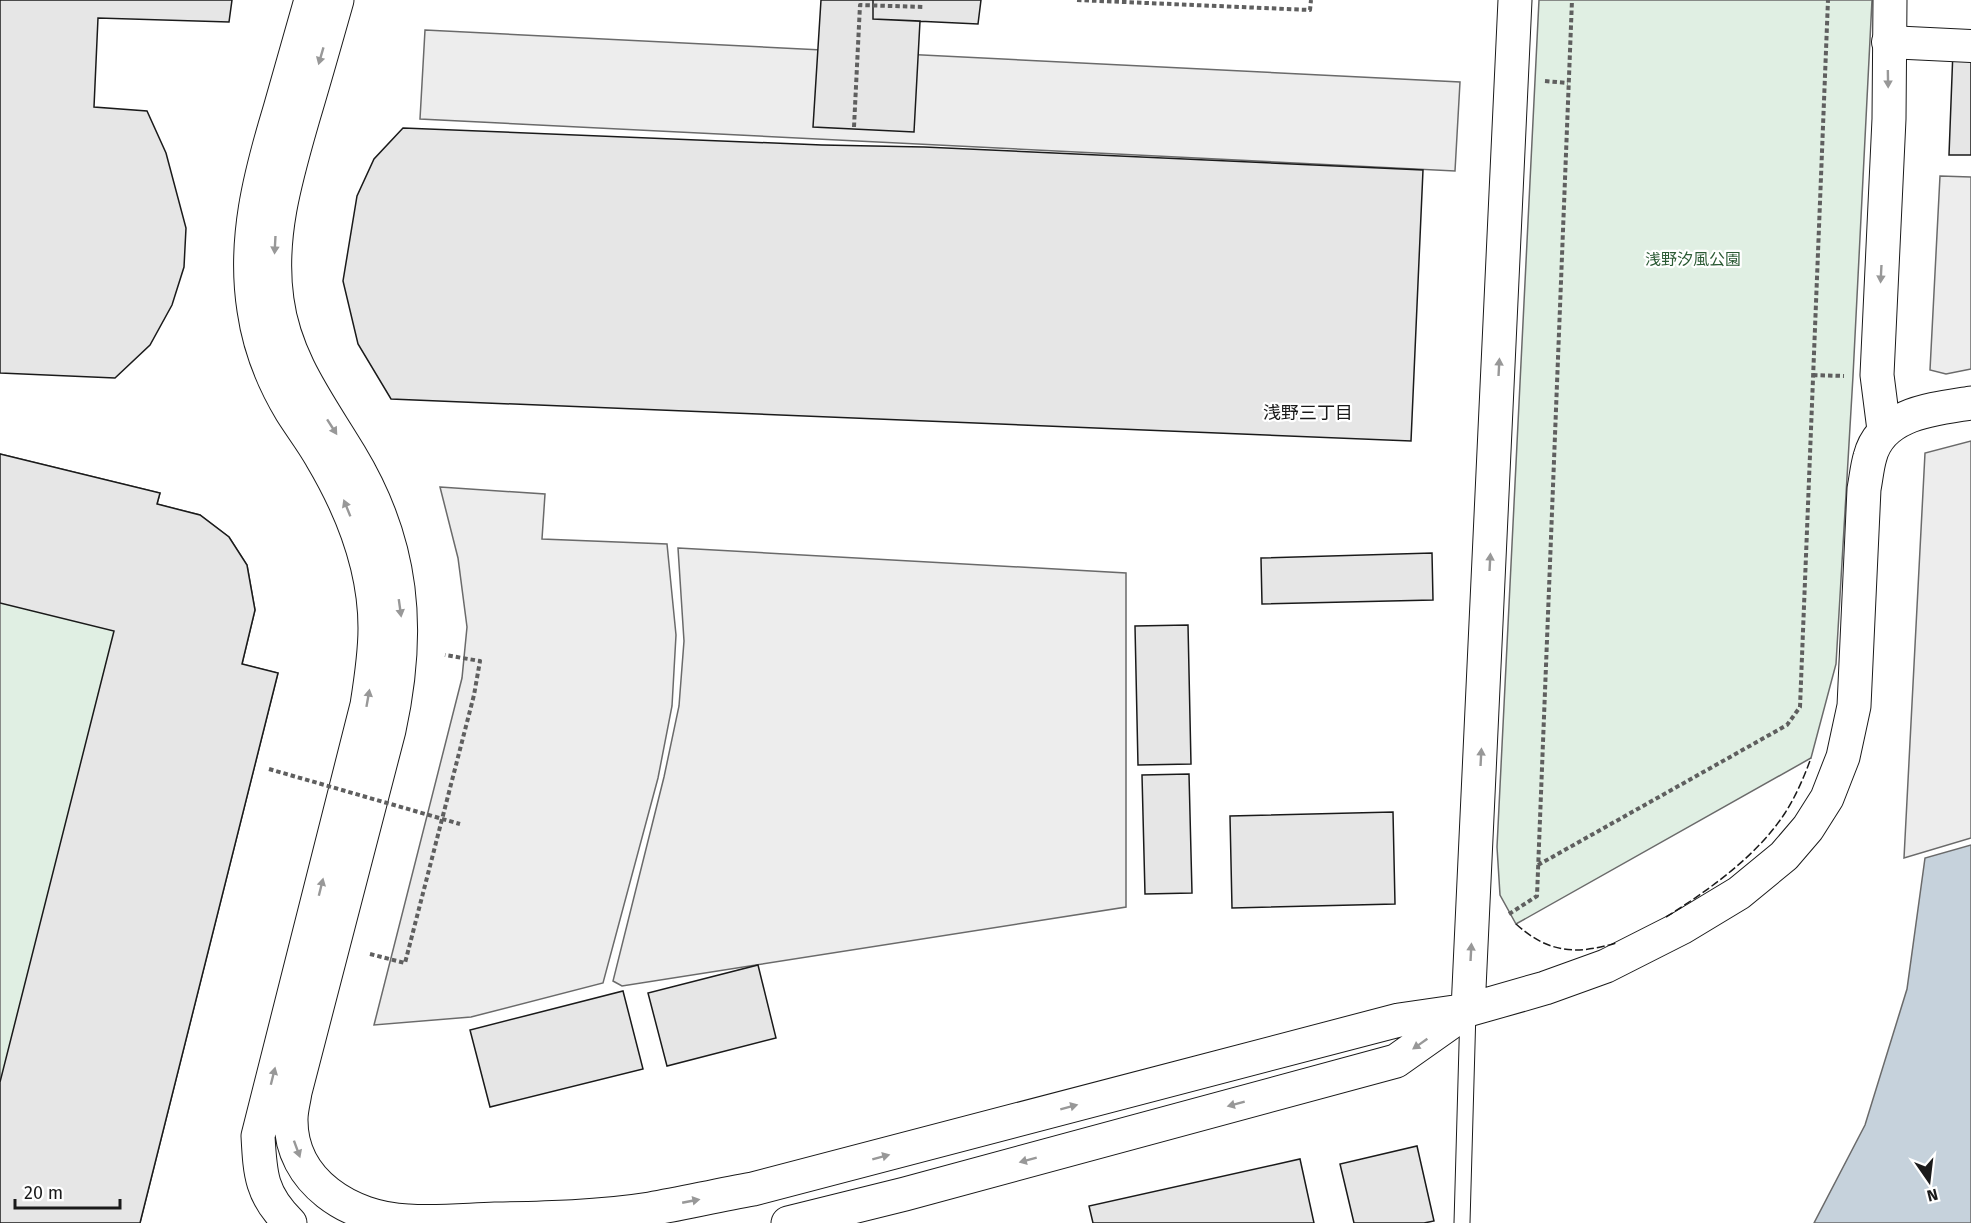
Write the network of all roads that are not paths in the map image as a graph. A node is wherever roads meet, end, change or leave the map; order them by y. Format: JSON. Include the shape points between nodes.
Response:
{"nodes":[{"id":1,"x":311,"y":0,"type":"edge"},
{"id":2,"x":337,"y":0,"type":"edge"},
{"id":3,"x":1515,"y":0,"type":"edge"},
{"id":4,"x":1890,"y":0,"type":"edge"},
{"id":5,"x":1888,"y":42,"type":"junction"},
{"id":6,"x":1971,"y":46,"type":"edge"},
{"id":7,"x":1971,"y":403,"type":"edge"},
{"id":8,"x":1884,"y":430,"type":"junction"},
{"id":9,"x":1468,"y":1010,"type":"junction"},
{"id":10,"x":649,"y":1216,"type":"edge"},
{"id":11,"x":290,"y":1223,"type":"edge"},
{"id":12,"x":788,"y":1223,"type":"edge"},
{"id":13,"x":1462,"y":1223,"type":"edge"}],
"edges":[{"from":11,"to":1,"type":"street","one_way":true,"via":[[265,1191],[258,1136],[367,705],[375,628],[365,553],[346,503],[274,379],[262,345],[250,277],[250,242],[262,169]]},
{"from":2,"to":10,"type":"street","one_way":true,"via":[[279,211],[275,244],[277,301],[294,361],[351,456],[385,528],[402,616],[401,653],[389,730],[295,1092],[291,1118],[294,1142],[305,1170],[319,1188],[340,1203],[369,1215],[407,1221]]},
{"from":9,"to":3,"type":"street","one_way":true},
{"from":4,"to":5,"type":"street"},
{"from":5,"to":6,"type":"street"},
{"from":5,"to":8,"type":"street","one_way":true,"via":[[1889,119],[1877,375]]},
{"from":7,"to":8,"type":"street","via":[[1903,418]]},
{"from":8,"to":9,"type":"street","via":[[1870,454],[1864,489],[1854,706],[1843,757],[1827,798],[1808,828],[1784,856],[1739,893],[1681,928],[1606,966]]},
{"from":10,"to":9,"type":"street","one_way":true,"via":[[1399,1020]]},
{"from":9,"to":12,"type":"street","one_way":true,"via":[[1396,1060]]},
{"from":9,"to":13,"type":"lane"}]}
